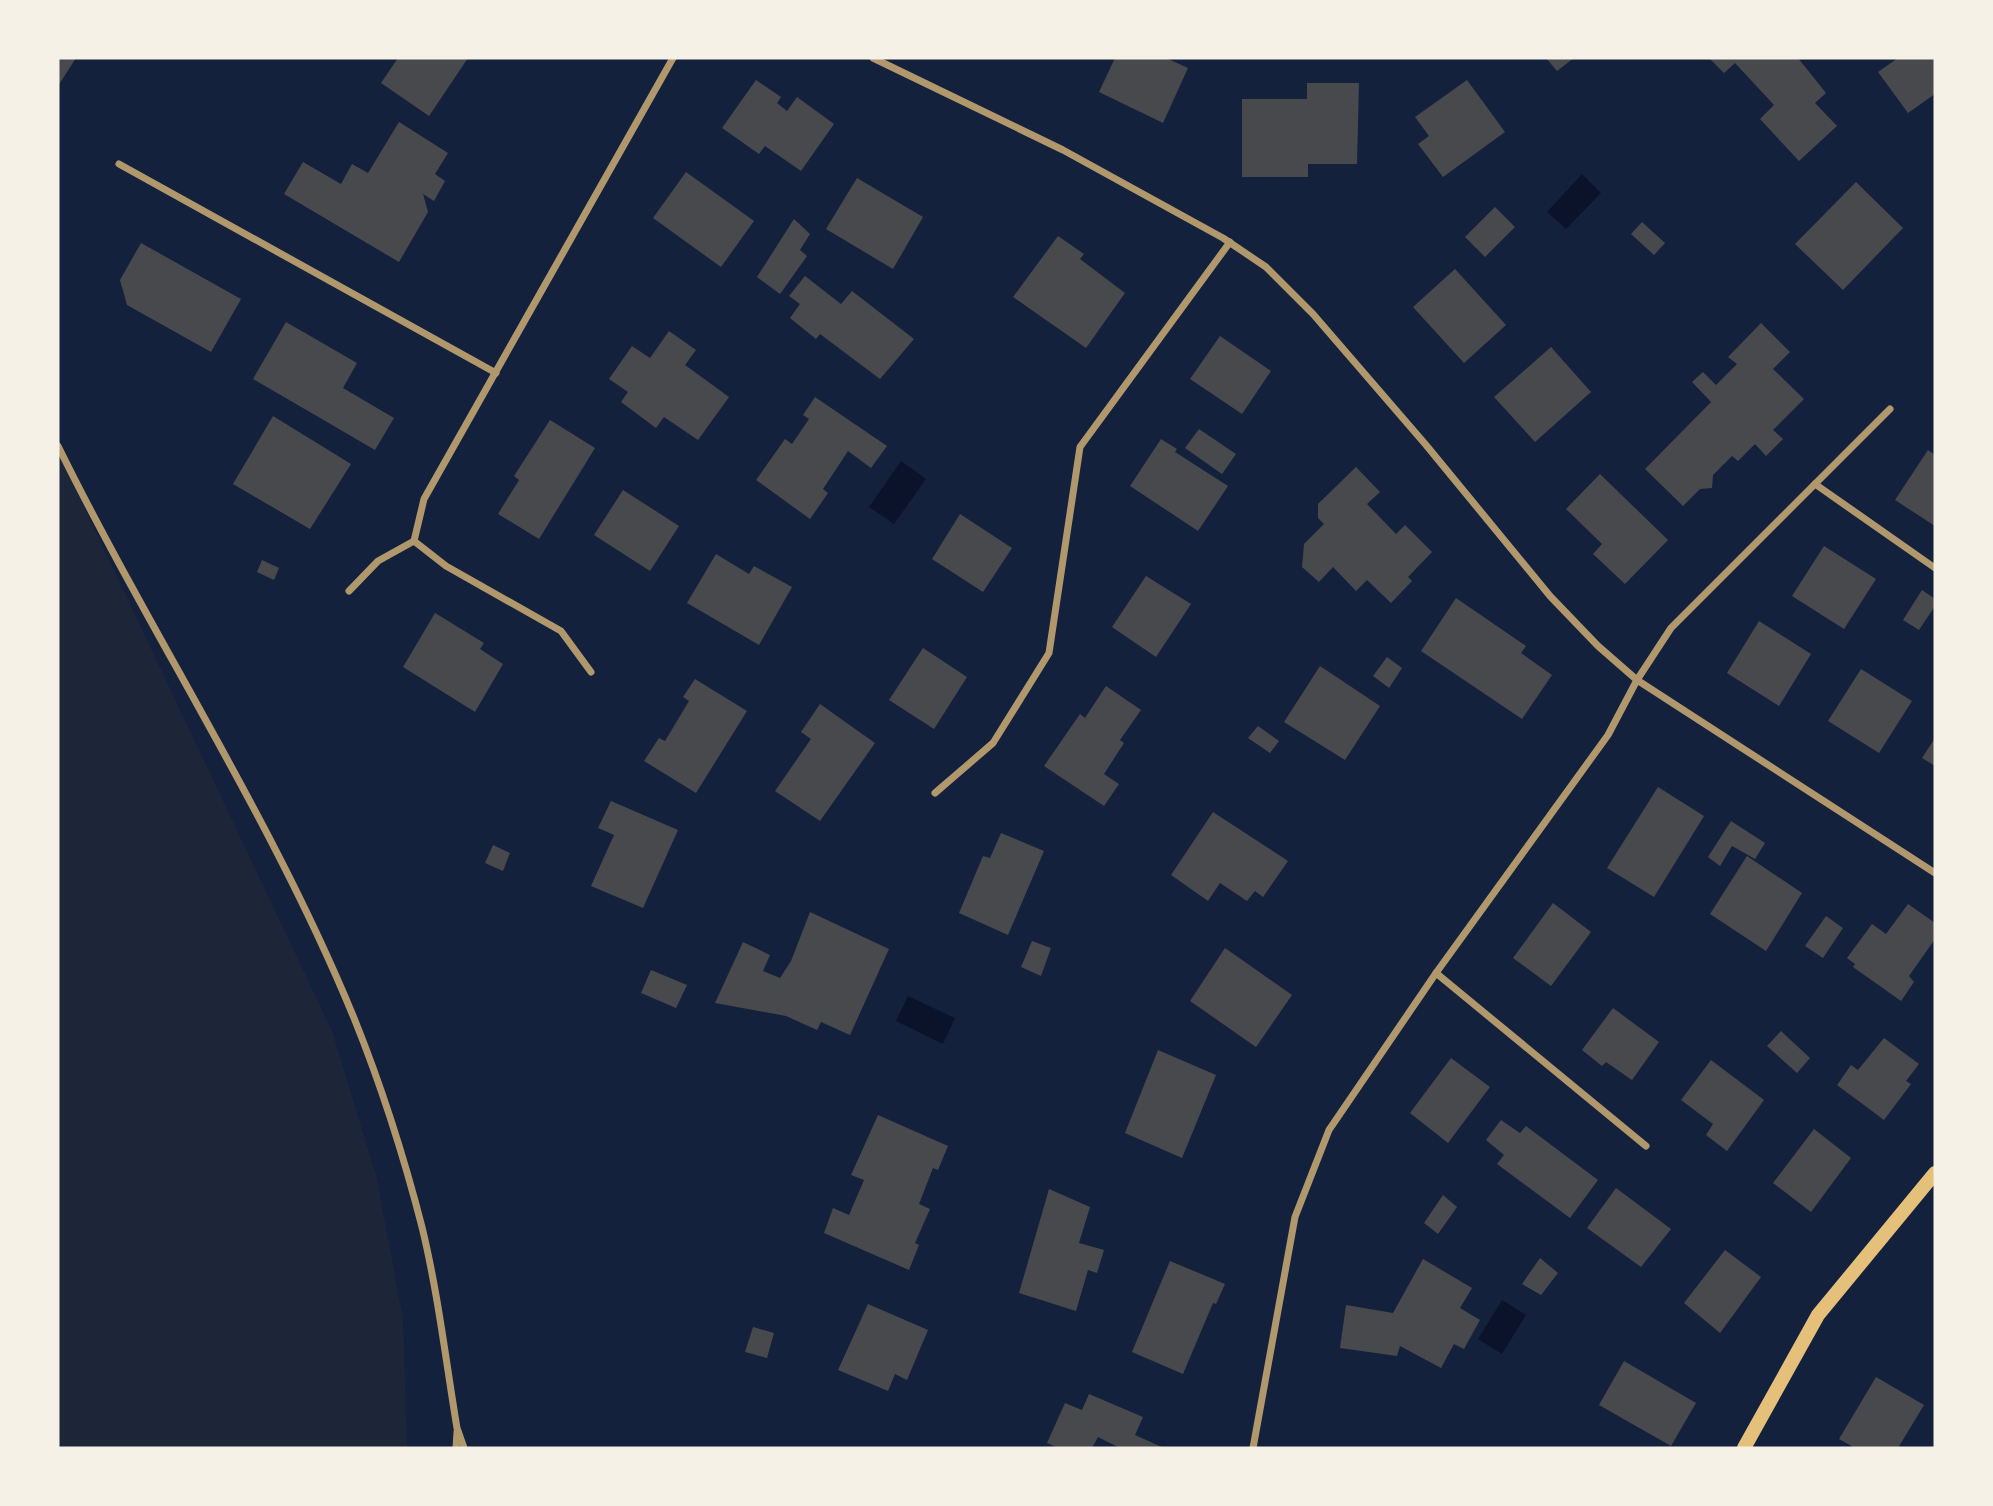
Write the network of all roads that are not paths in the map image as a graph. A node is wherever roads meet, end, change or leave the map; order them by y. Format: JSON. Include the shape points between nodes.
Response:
{"nodes":[{"id":1,"x":673,"y":58,"type":"edge"},
{"id":2,"x":873,"y":58,"type":"edge"},
{"id":3,"x":119,"y":164,"type":"dead end"},
{"id":4,"x":1230,"y":242,"type":"junction"},
{"id":5,"x":496,"y":373,"type":"junction"},
{"id":6,"x":1890,"y":409,"type":"dead end"},
{"id":7,"x":58,"y":446,"type":"edge"},
{"id":8,"x":1815,"y":484,"type":"junction"},
{"id":9,"x":414,"y":541,"type":"junction"},
{"id":10,"x":1935,"y":568,"type":"edge"},
{"id":11,"x":349,"y":591,"type":"dead end"},
{"id":12,"x":591,"y":672,"type":"dead end"},
{"id":13,"x":1637,"y":680,"type":"junction"},
{"id":14,"x":935,"y":793,"type":"dead end"},
{"id":15,"x":1935,"y":873,"type":"edge"},
{"id":16,"x":1436,"y":973,"type":"junction"},
{"id":17,"x":1646,"y":1146,"type":"dead end"},
{"id":18,"x":1935,"y":1173,"type":"edge"},
{"id":19,"x":457,"y":1428,"type":"junction"},
{"id":20,"x":456,"y":1448,"type":"edge"},
{"id":21,"x":464,"y":1448,"type":"edge"},
{"id":22,"x":1253,"y":1448,"type":"edge"},
{"id":23,"x":1744,"y":1448,"type":"edge"}],
"edges":[{"from":1,"to":5,"type":"street"},
{"from":2,"to":4,"type":"street","via":[[1063,150]]},
{"from":3,"to":5,"type":"street"},
{"from":4,"to":13,"type":"street","via":[[1295,294],[1550,596]]},
{"from":4,"to":14,"type":"street","via":[[1080,447],[1049,653],[993,743]]},
{"from":5,"to":9,"type":"street","via":[[424,499]]},
{"from":6,"to":8,"type":"street"},
{"from":7,"to":19,"type":"street","via":[[260,815],[354,1019],[387,1108],[422,1228]]},
{"from":8,"to":10,"type":"street"},
{"from":8,"to":13,"type":"street","via":[[1671,628]]},
{"from":9,"to":11,"type":"street","via":[[378,561]]},
{"from":9,"to":12,"type":"street","via":[[446,566],[561,631]]},
{"from":13,"to":15,"type":"street"},
{"from":13,"to":16,"type":"street","via":[[1608,735]]},
{"from":16,"to":17,"type":"street"},
{"from":16,"to":22,"type":"street","via":[[1329,1130],[1295,1217]]},
{"from":18,"to":23,"type":"main road","via":[[1818,1315]]},
{"from":19,"to":20,"type":"street"},
{"from":19,"to":21,"type":"street"}]}
